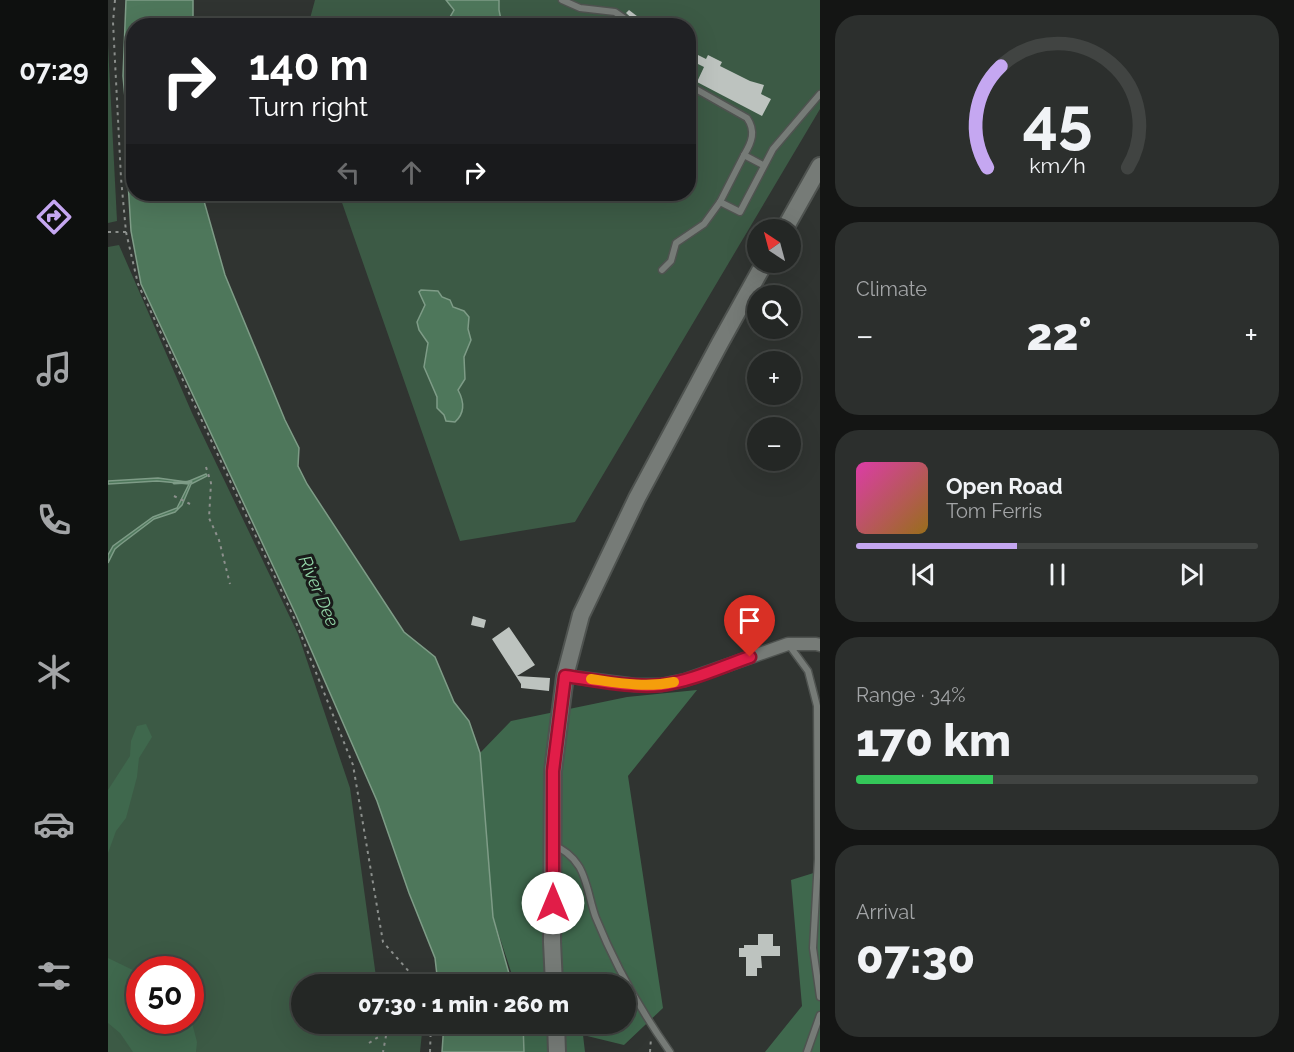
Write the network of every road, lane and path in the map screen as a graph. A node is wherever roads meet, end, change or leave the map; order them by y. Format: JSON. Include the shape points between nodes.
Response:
{"nodes":[{"id":1,"x":115,"y":0,"type":"edge"},
{"id":2,"x":562,"y":0,"type":"edge"},
{"id":3,"x":623,"y":18,"type":"edge"},
{"id":4,"x":696,"y":89,"type":"edge"},
{"id":5,"x":820,"y":94,"type":"edge"},
{"id":6,"x":744,"y":155,"type":"junction"},
{"id":7,"x":764,"y":165,"type":"junction"},
{"id":8,"x":820,"y":166,"type":"edge"},
{"id":9,"x":720,"y":202,"type":"junction"},
{"id":10,"x":790,"y":219,"type":"edge"},
{"id":11,"x":108,"y":232,"type":"edge"},
{"id":12,"x":126,"y":232,"type":"junction"},
{"id":13,"x":662,"y":270,"type":"dead end"},
{"id":14,"x":759,"y":273,"type":"edge"},
{"id":15,"x":206,"y":467,"type":"dead end"},
{"id":16,"x":174,"y":496,"type":"dead end"},
{"id":17,"x":190,"y":504,"type":"dead end"},
{"id":18,"x":230,"y":584,"type":"dead end"},
{"id":19,"x":788,"y":644,"type":"junction"},
{"id":20,"x":820,"y":645,"type":"edge"},
{"id":21,"x":565,"y":676,"type":"junction"},
{"id":22,"x":553,"y":844,"type":"junction"},
{"id":23,"x":813,"y":944,"type":"junction"},
{"id":24,"x":820,"y":949,"type":"edge"},
{"id":25,"x":411,"y":974,"type":"edge"},
{"id":26,"x":554,"y":974,"type":"edge"},
{"id":27,"x":820,"y":996,"type":"edge"},
{"id":28,"x":820,"y":1015,"type":"edge"},
{"id":29,"x":431,"y":1034,"type":"edge"},
{"id":30,"x":556,"y":1034,"type":"edge"},
{"id":31,"x":369,"y":1043,"type":"dead end"},
{"id":32,"x":383,"y":1052,"type":"edge"},
{"id":33,"x":430,"y":1052,"type":"edge"},
{"id":34,"x":557,"y":1052,"type":"edge"},
{"id":35,"x":670,"y":1052,"type":"edge"},
{"id":36,"x":807,"y":1052,"type":"edge"}],
"edges":[{"from":1,"to":12,"type":"path","via":[[113,22]]},
{"from":2,"to":3,"type":"lane","via":[[579,8],[615,12]]},
{"from":4,"to":6,"type":"lane","via":[[747,118],[752,125],[752,138]]},
{"from":5,"to":7,"type":"lane","via":[[784,134]]},
{"from":6,"to":7,"type":"lane"},
{"from":6,"to":9,"type":"lane"},
{"from":7,"to":9,"type":"lane","via":[[740,212]]},
{"from":8,"to":10,"type":"main road"},
{"from":9,"to":13,"type":"lane","via":[[704,224],[676,243],[671,261]]},
{"from":11,"to":12,"type":"path"},
{"from":12,"to":25,"type":"path","via":[[138,284],[295,620],[353,765],[383,942]]},
{"from":14,"to":21,"type":"main road","via":[[637,498],[580,615]]},
{"from":15,"to":18,"type":"path","via":[[211,483],[209,519],[219,540]]},
{"from":16,"to":17,"type":"path"},
{"from":19,"to":20,"type":"street"},
{"from":19,"to":21,"type":"street","via":[[661,685]]},
{"from":19,"to":23,"type":"lane","via":[[807,671],[817,706],[818,859]]},
{"from":21,"to":22,"type":"main road","via":[[553,771]]},
{"from":22,"to":26,"type":"main road"},
{"from":22,"to":35,"type":"lane","via":[[580,866],[595,916],[614,957]]},
{"from":23,"to":24,"type":"lane"},
{"from":23,"to":27,"type":"lane"},
{"from":28,"to":36,"type":"lane"},
{"from":29,"to":33,"type":"path"},
{"from":30,"to":34,"type":"main road"},
{"from":31,"to":32,"type":"path","via":[[388,1026]]}]}
